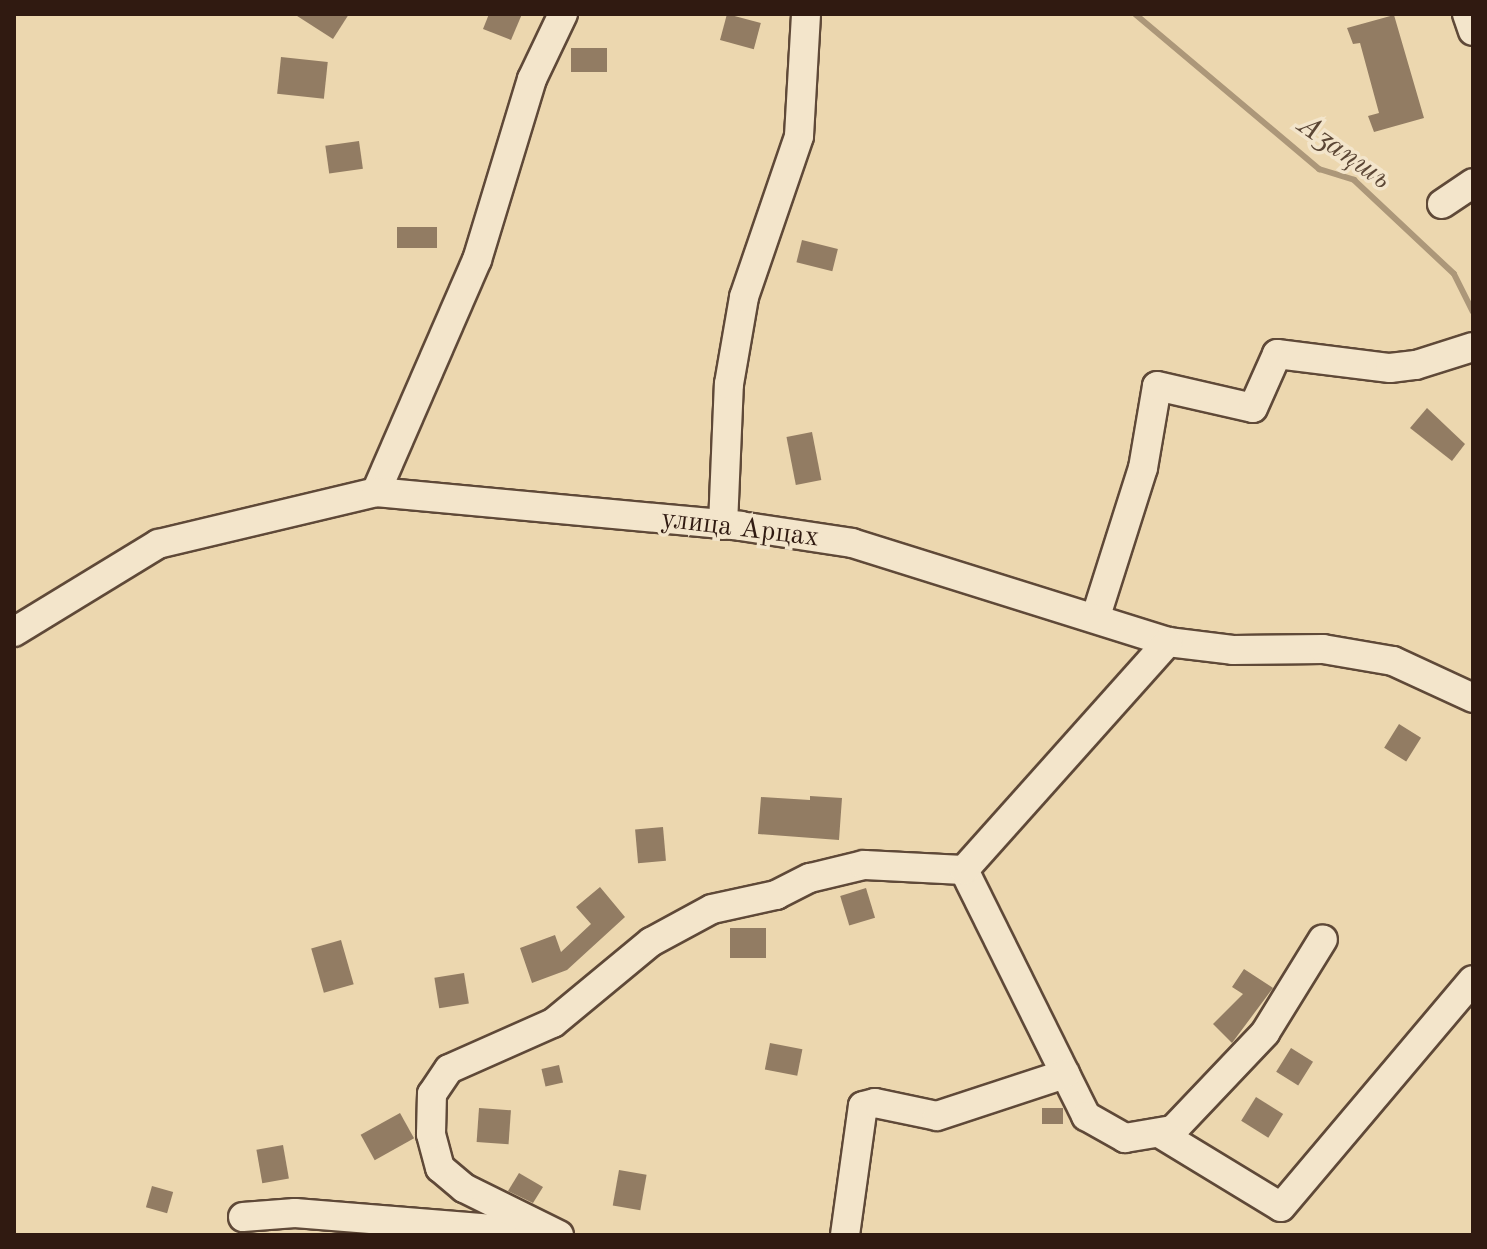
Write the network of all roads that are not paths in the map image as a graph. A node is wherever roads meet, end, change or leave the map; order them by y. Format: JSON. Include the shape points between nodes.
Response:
{"nodes":[{"id":1,"x":563,"y":14,"type":"edge"},
{"id":2,"x":806,"y":14,"type":"edge"},
{"id":3,"x":1467,"y":14,"type":"edge"},
{"id":4,"x":1473,"y":31,"type":"edge"},
{"id":5,"x":1473,"y":183,"type":"edge"},
{"id":6,"x":1442,"y":204,"type":"dead end"},
{"id":7,"x":1473,"y":347,"type":"edge"},
{"id":8,"x":376,"y":492,"type":"junction"},
{"id":9,"x":723,"y":525,"type":"junction"},
{"id":10,"x":1096,"y":616,"type":"junction"},
{"id":11,"x":14,"y":632,"type":"edge"},
{"id":12,"x":1168,"y":642,"type":"junction"},
{"id":13,"x":1473,"y":698,"type":"edge"},
{"id":14,"x":964,"y":870,"type":"junction"},
{"id":15,"x":1323,"y":939,"type":"dead end"},
{"id":16,"x":1473,"y":980,"type":"edge"},
{"id":17,"x":1065,"y":1074,"type":"junction"},
{"id":18,"x":1161,"y":1134,"type":"junction"},
{"id":19,"x":243,"y":1217,"type":"dead end"},
{"id":20,"x":558,"y":1235,"type":"edge"},
{"id":21,"x":845,"y":1235,"type":"edge"}],
"edges":[{"from":1,"to":8,"type":"street","via":[[532,79],[477,260]]},
{"from":2,"to":9,"type":"street","via":[[799,136],[744,297],[729,384]]},
{"from":3,"to":4,"type":"street"},
{"from":5,"to":6,"type":"street"},
{"from":7,"to":10,"type":"street","via":[[1390,368],[1277,354],[1253,408],[1157,386],[1143,468]]},
{"from":8,"to":9,"type":"street","name":"улица Арцах"},
{"from":8,"to":11,"type":"street","name":"улица Арцах","via":[[158,544]]},
{"from":9,"to":10,"type":"street","name":"улица Арцах","via":[[852,543]]},
{"from":10,"to":12,"type":"street","name":"улица Арцах"},
{"from":12,"to":13,"type":"street","name":"улица Арцах","via":[[1233,650],[1323,649],[1393,661]]},
{"from":12,"to":14,"type":"street"},
{"from":14,"to":17,"type":"street"},
{"from":14,"to":20,"type":"street","via":[[864,865],[810,878],[776,895],[712,909],[651,942],[553,1023],[449,1069],[432,1094],[431,1134],[440,1168],[464,1188]]},
{"from":15,"to":18,"type":"street","via":[[1265,1033],[1173,1130]]},
{"from":16,"to":18,"type":"street","via":[[1281,1207]]},
{"from":17,"to":18,"type":"street","via":[[1086,1116],[1106,1131],[1125,1138]]},
{"from":17,"to":21,"type":"street","via":[[937,1116],[875,1103],[863,1106]]},
{"from":19,"to":20,"type":"street","via":[[295,1213]]}]}
